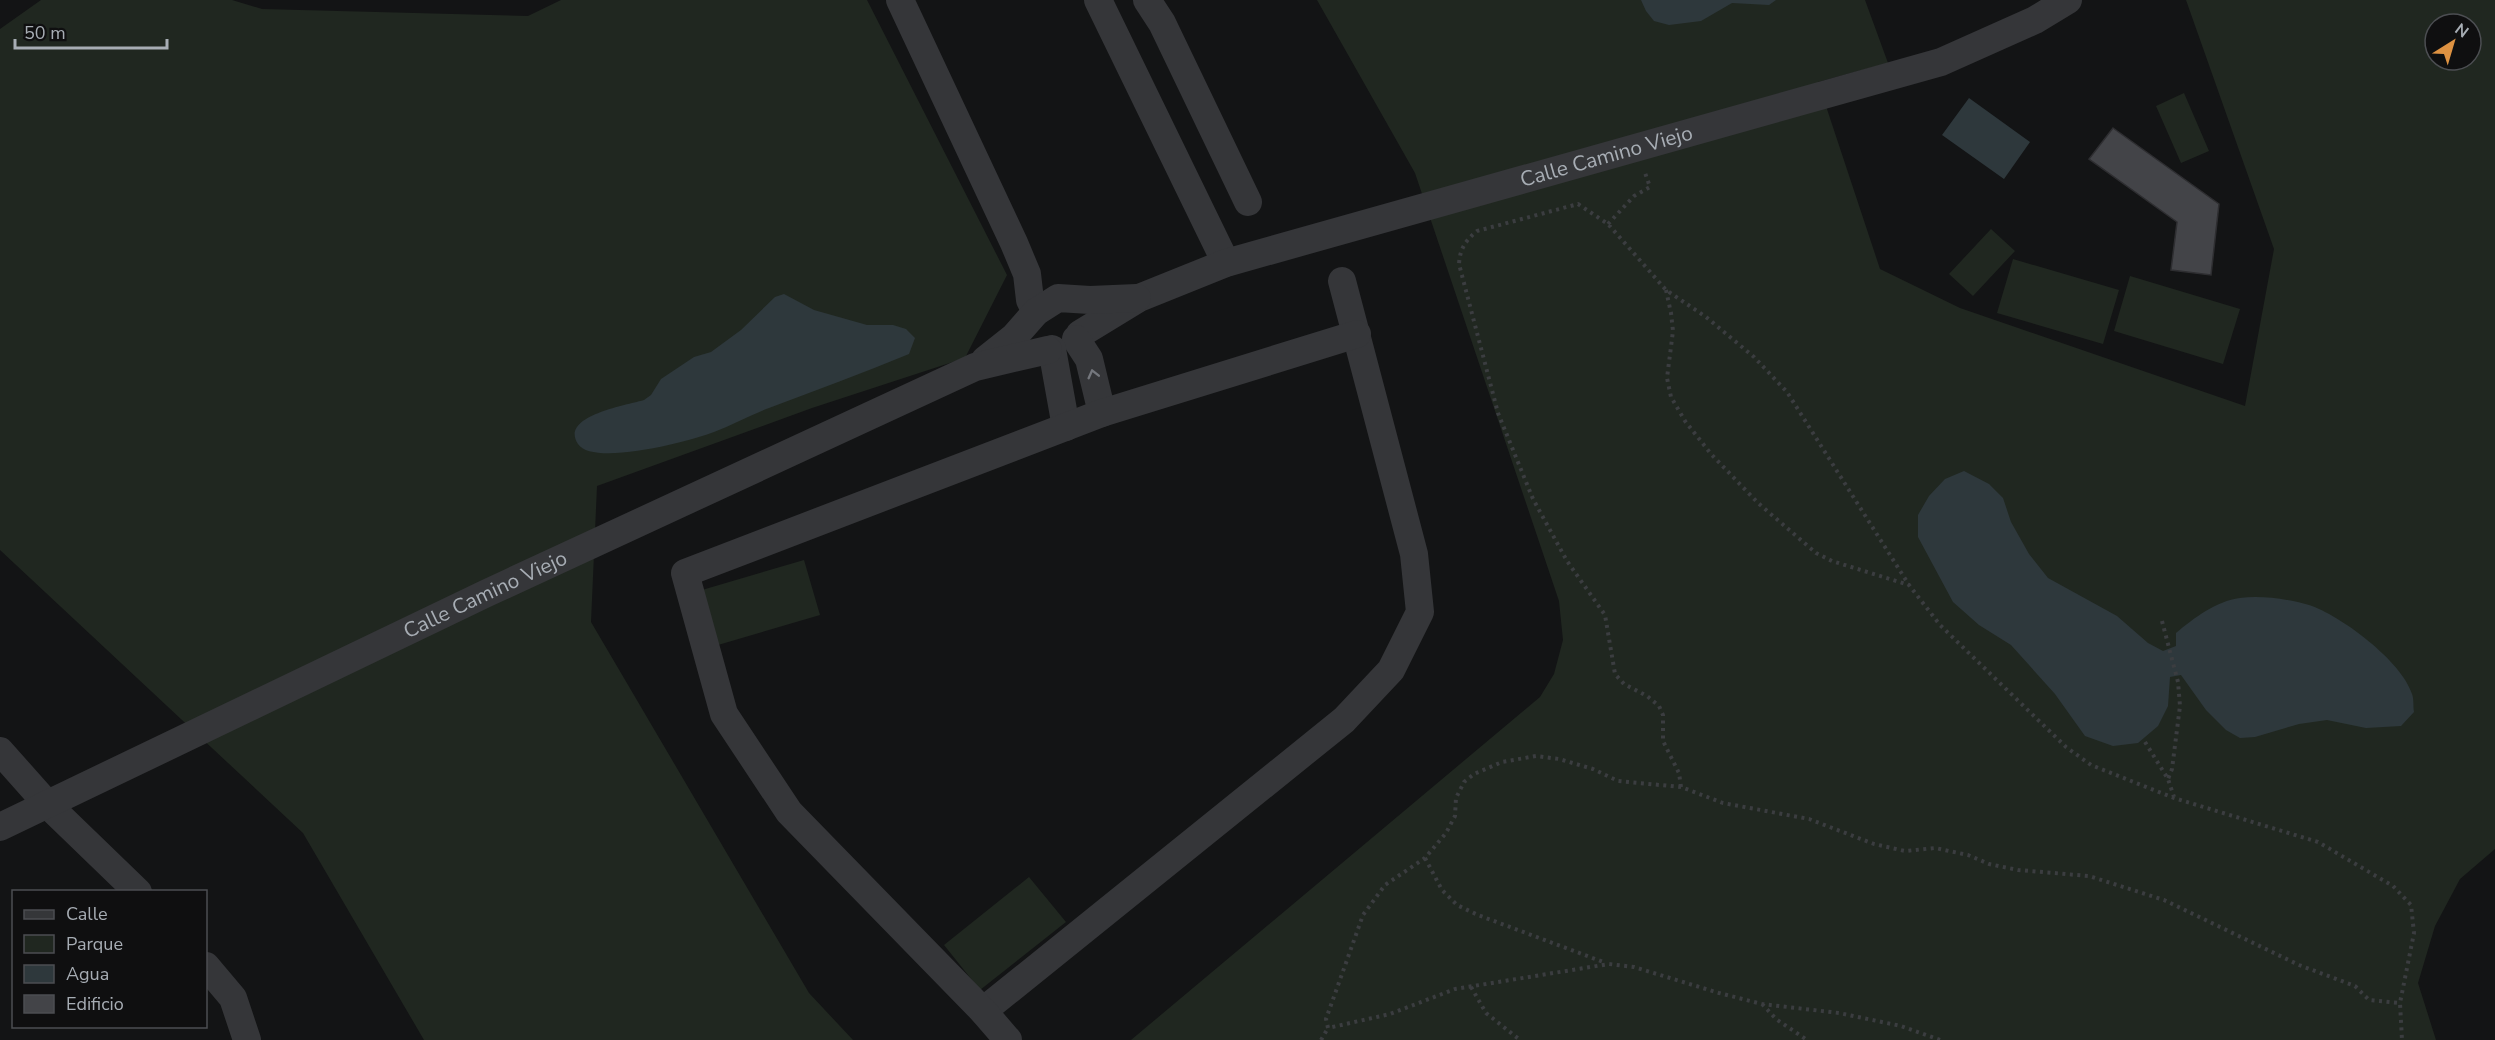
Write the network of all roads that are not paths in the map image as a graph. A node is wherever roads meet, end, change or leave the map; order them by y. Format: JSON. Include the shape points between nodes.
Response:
{"nodes":[{"id":1,"x":900,"y":0,"type":"edge"},
{"id":2,"x":1098,"y":0,"type":"edge"},
{"id":3,"x":1147,"y":0,"type":"edge"},
{"id":4,"x":2068,"y":0,"type":"edge"},
{"id":5,"x":1248,"y":202,"type":"dead end"},
{"id":6,"x":1226,"y":263,"type":"junction"},
{"id":7,"x":1342,"y":281,"type":"dead end"},
{"id":8,"x":1139,"y":298,"type":"junction"},
{"id":9,"x":1047,"y":308,"type":"junction"},
{"id":10,"x":1357,"y":334,"type":"junction"},
{"id":11,"x":1064,"y":343,"type":"junction"},
{"id":12,"x":975,"y":367,"type":"junction"},
{"id":13,"x":1102,"y":413,"type":"junction"},
{"id":14,"x":1066,"y":427,"type":"junction"},
{"id":15,"x":0,"y":751,"type":"edge"},
{"id":16,"x":48,"y":805,"type":"junction"},
{"id":17,"x":0,"y":827,"type":"edge"},
{"id":18,"x":137,"y":890,"type":"edge"},
{"id":19,"x":207,"y":967,"type":"edge"},
{"id":20,"x":983,"y":1011,"type":"junction"},
{"id":21,"x":247,"y":1040,"type":"edge"},
{"id":22,"x":1008,"y":1040,"type":"edge"}],
"edges":[{"from":1,"to":9,"type":"street","via":[[1014,243],[1043,283]]},
{"from":2,"to":6,"type":"street"},
{"from":3,"to":5,"type":"street","via":[[1162,23]]},
{"from":4,"to":6,"type":"street","name":"Calle Camino Viejo","via":[[2036,20],[1941,62]]},
{"from":6,"to":8,"type":"street","name":"Calle Camino Viejo"},
{"from":7,"to":10,"type":"street"},
{"from":8,"to":9,"type":"street","name":"Calle Camino Viejo"},
{"from":8,"to":11,"type":"street","name":"Calle Camino Viejo"},
{"from":9,"to":11,"type":"street","via":[[1028,332],[1036,344]]},
{"from":9,"to":11,"type":"street","via":[[1075,304],[1082,315],[1083,325]]},
{"from":9,"to":12,"type":"street","name":"Calle Camino Viejo"},
{"from":10,"to":13,"type":"street"},
{"from":10,"to":20,"type":"street","via":[[1414,554],[1420,612],[1391,670],[1344,720]]},
{"from":11,"to":12,"type":"street","name":"Calle Camino Viejo"},
{"from":13,"to":11,"type":"street","one_way":true,"via":[[1089,359]]},
{"from":11,"to":14,"type":"street"},
{"from":12,"to":16,"type":"street","name":"Calle Camino Viejo","via":[[487,593]]},
{"from":13,"to":14,"type":"street"},
{"from":14,"to":20,"type":"street","via":[[685,573],[724,714],[789,812]]},
{"from":15,"to":16,"type":"street"},
{"from":16,"to":17,"type":"street","name":"Calle Camino Viejo"},
{"from":16,"to":18,"type":"street"},
{"from":19,"to":21,"type":"street","via":[[233,998]]},
{"from":20,"to":22,"type":"street"}]}
